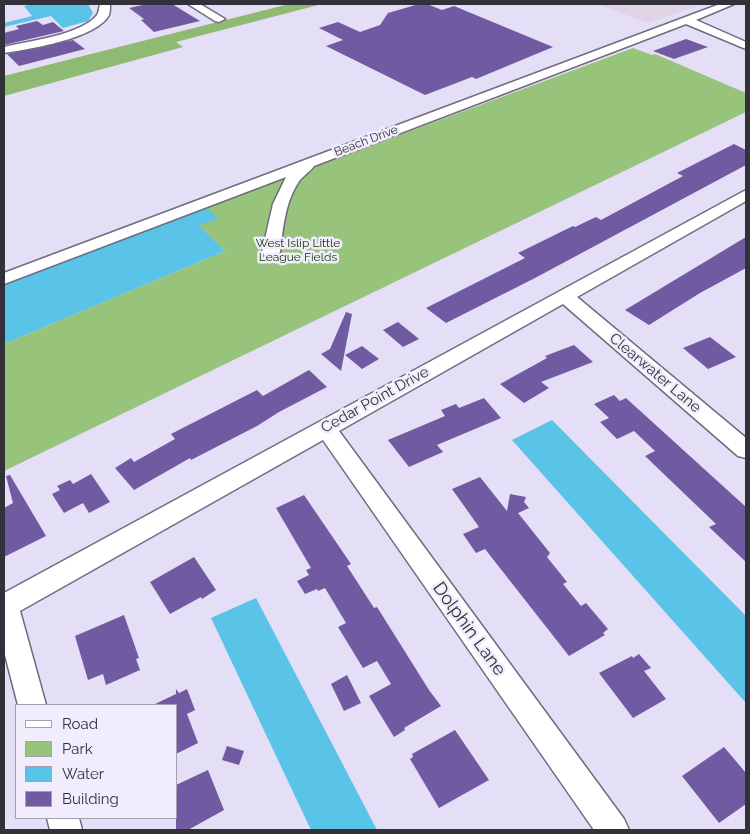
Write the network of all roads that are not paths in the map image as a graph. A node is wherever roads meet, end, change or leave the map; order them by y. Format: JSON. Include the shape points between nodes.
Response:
{"nodes":[{"id":1,"x":105,"y":4,"type":"edge"},
{"id":2,"x":194,"y":4,"type":"edge"},
{"id":3,"x":729,"y":4,"type":"edge"},
{"id":4,"x":219,"y":19,"type":"dead end"},
{"id":5,"x":686,"y":20,"type":"junction"},
{"id":6,"x":746,"y":46,"type":"edge"},
{"id":7,"x":4,"y":50,"type":"edge"},
{"id":8,"x":336,"y":152,"type":"junction"},
{"id":9,"x":746,"y":195,"type":"edge"},
{"id":10,"x":271,"y":252,"type":"dead end"},
{"id":11,"x":4,"y":279,"type":"edge"},
{"id":12,"x":564,"y":296,"type":"junction"},
{"id":13,"x":325,"y":427,"type":"junction"},
{"id":14,"x":746,"y":450,"type":"edge"},
{"id":15,"x":4,"y":606,"type":"edge"},
{"id":16,"x":32,"y":704,"type":"edge"},
{"id":17,"x":613,"y":830,"type":"edge"}],
"edges":[{"from":1,"to":7,"type":"street","via":[[107,10],[95,25]]},
{"from":2,"to":4,"type":"street"},
{"from":3,"to":5,"type":"street","name":"Beach Drive"},
{"from":5,"to":6,"type":"street"},
{"from":5,"to":8,"type":"street","name":"Beach Drive"},
{"from":8,"to":10,"type":"street","via":[[301,169],[290,181],[274,229]]},
{"from":8,"to":11,"type":"street","name":"Beach Drive"},
{"from":9,"to":12,"type":"street","name":"Cedar Point Drive"},
{"from":12,"to":13,"type":"street","name":"Cedar Point Drive"},
{"from":12,"to":14,"type":"street","name":"Clearwater Lane"},
{"from":13,"to":15,"type":"street","name":"Cedar Point Drive"},
{"from":13,"to":17,"type":"street","name":"Dolphin Lane"},
{"from":15,"to":16,"type":"street"}]}
